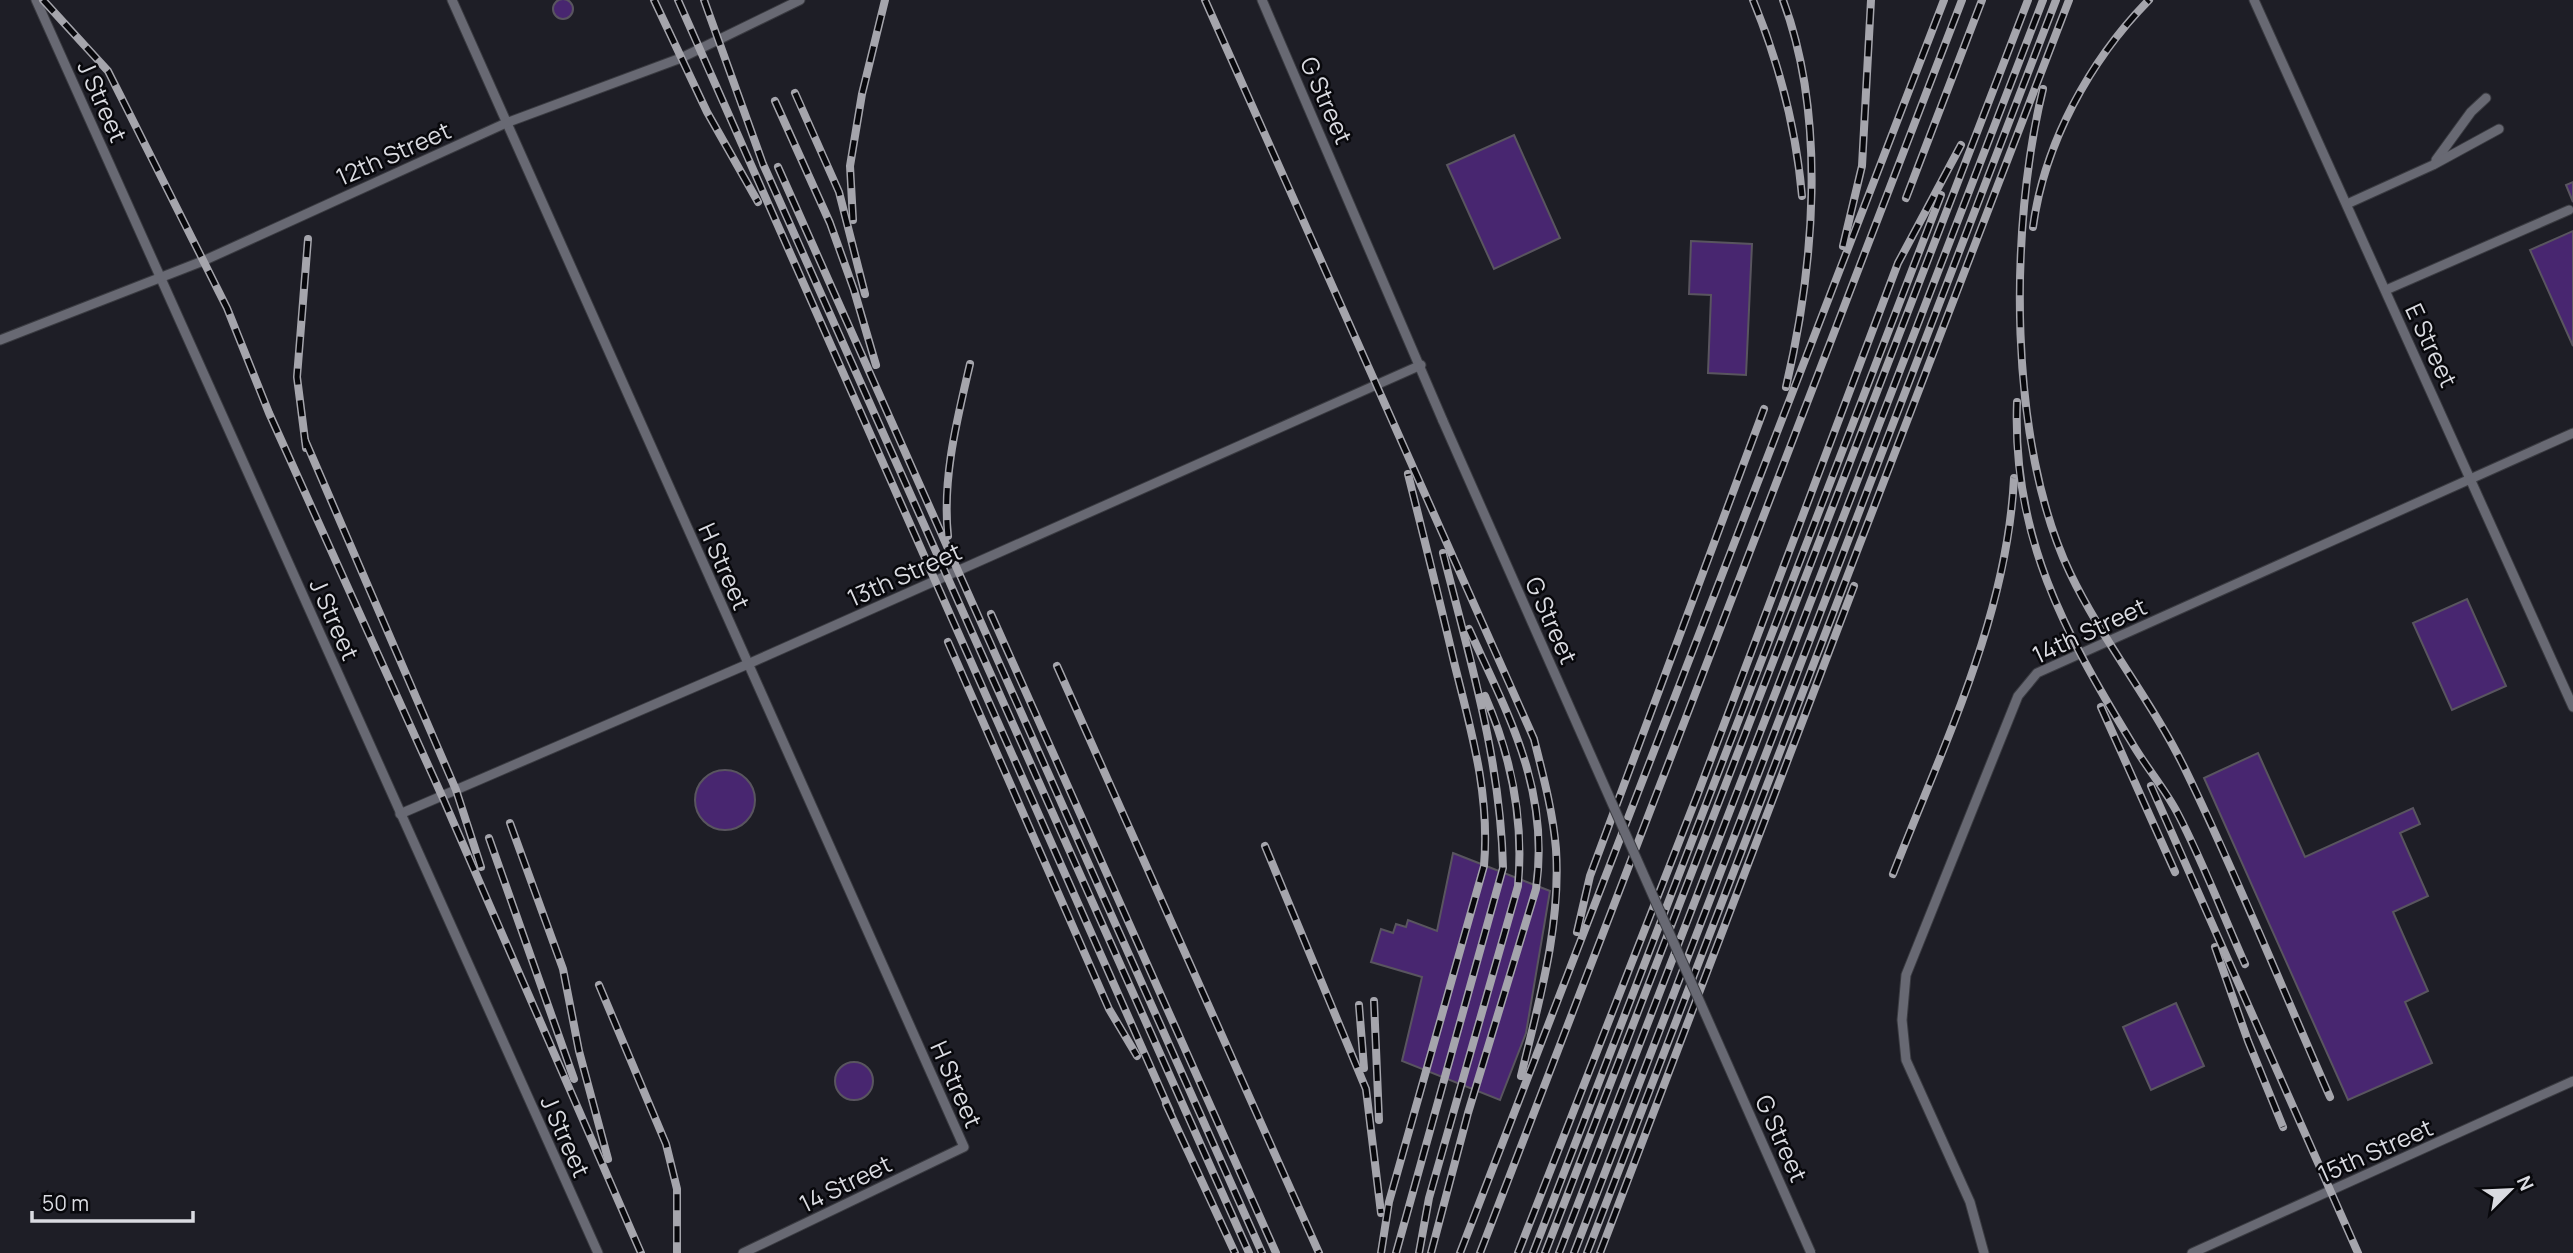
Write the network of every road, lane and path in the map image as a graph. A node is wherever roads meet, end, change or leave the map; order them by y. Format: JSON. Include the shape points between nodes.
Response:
{"nodes":[{"id":1,"x":36,"y":0,"type":"edge"},
{"id":2,"x":452,"y":0,"type":"edge"},
{"id":3,"x":800,"y":0,"type":"edge"},
{"id":4,"x":1262,"y":0,"type":"edge"},
{"id":5,"x":2254,"y":0,"type":"edge"},
{"id":6,"x":2486,"y":98,"type":"dead end"},
{"id":7,"x":506,"y":123,"type":"junction"},
{"id":8,"x":2499,"y":129,"type":"dead end"},
{"id":9,"x":2433,"y":165,"type":"junction"},
{"id":10,"x":2347,"y":204,"type":"junction"},
{"id":11,"x":2569,"y":210,"type":"dead end"},
{"id":12,"x":160,"y":275,"type":"junction"},
{"id":13,"x":2386,"y":290,"type":"junction"},
{"id":14,"x":0,"y":340,"type":"edge"},
{"id":15,"x":1421,"y":365,"type":"junction"},
{"id":16,"x":2573,"y":433,"type":"edge"},
{"id":17,"x":2472,"y":478,"type":"junction"},
{"id":18,"x":748,"y":664,"type":"junction"},
{"id":19,"x":2573,"y":707,"type":"edge"},
{"id":20,"x":400,"y":814,"type":"junction"},
{"id":21,"x":2573,"y":1081,"type":"edge"},
{"id":22,"x":964,"y":1147,"type":"joint"},
{"id":23,"x":598,"y":1253,"type":"edge"},
{"id":24,"x":743,"y":1253,"type":"edge"},
{"id":25,"x":1811,"y":1253,"type":"edge"},
{"id":26,"x":1983,"y":1253,"type":"edge"},
{"id":27,"x":2192,"y":1253,"type":"edge"}],
"edges":[{"from":1,"to":12,"type":"lane","name":"J Street"},
{"from":2,"to":7,"type":"lane","name":"H Street"},
{"from":3,"to":7,"type":"lane","name":"12th Street","via":[[681,58]]},
{"from":4,"to":15,"type":"lane","name":"G Street"},
{"from":5,"to":10,"type":"lane","name":"E Street"},
{"from":6,"to":9,"type":"lane"},
{"from":7,"to":12,"type":"lane","name":"12th Street","via":[[203,261]]},
{"from":7,"to":18,"type":"lane","name":"H Street"},
{"from":8,"to":9,"type":"lane"},
{"from":9,"to":10,"type":"lane"},
{"from":10,"to":13,"type":"lane","name":"E Street"},
{"from":11,"to":13,"type":"lane"},
{"from":12,"to":14,"type":"lane","name":"12th Street"},
{"from":12,"to":20,"type":"lane","name":"J Street"},
{"from":13,"to":17,"type":"lane","name":"E Street"},
{"from":15,"to":18,"type":"lane","name":"13th Street"},
{"from":15,"to":25,"type":"lane","name":"G Street","bridge":true},
{"from":16,"to":17,"type":"lane","name":"14th Street"},
{"from":17,"to":19,"type":"lane","name":"E Street"},
{"from":17,"to":26,"type":"lane","name":"14th Street","via":[[2037,673],[2018,696],[1906,975],[1902,1020],[1906,1060],[1970,1202]]},
{"from":18,"to":20,"type":"lane","name":"13th Street"},
{"from":18,"to":22,"type":"lane","name":"H Street"},
{"from":20,"to":23,"type":"lane","name":"J Street"},
{"from":21,"to":27,"type":"lane","name":"15th Street"},
{"from":22,"to":24,"type":"lane","name":"14 Street"}]}
